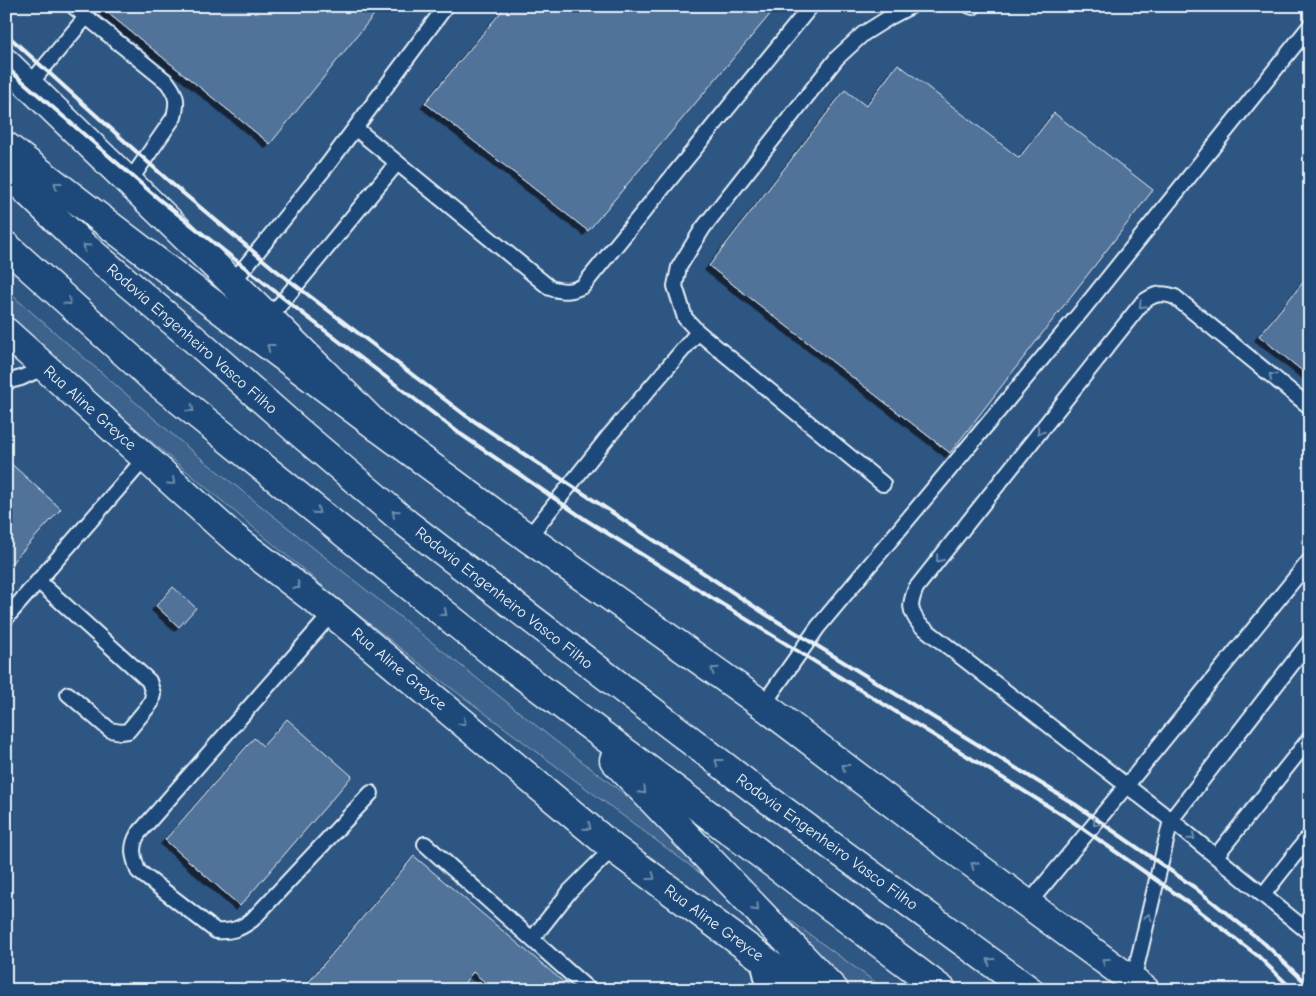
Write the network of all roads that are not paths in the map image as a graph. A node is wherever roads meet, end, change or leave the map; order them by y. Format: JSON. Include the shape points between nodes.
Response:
{"nodes":[{"id":1,"x":74,"y":6,"type":"edge"},
{"id":2,"x":446,"y":6,"type":"edge"},
{"id":3,"x":811,"y":6,"type":"edge"},
{"id":4,"x":911,"y":6,"type":"edge"},
{"id":5,"x":86,"y":16,"type":"junction"},
{"id":6,"x":1310,"y":26,"type":"edge"},
{"id":7,"x":6,"y":63,"type":"edge"},
{"id":8,"x":29,"y":85,"type":"junction"},
{"id":9,"x":355,"y":128,"type":"junction"},
{"id":10,"x":6,"y":146,"type":"edge"},
{"id":11,"x":397,"y":163,"type":"junction"},
{"id":12,"x":6,"y":171,"type":"edge"},
{"id":13,"x":129,"y":182,"type":"junction"},
{"id":14,"x":6,"y":246,"type":"edge"},
{"id":15,"x":232,"y":282,"type":"junction"},
{"id":16,"x":269,"y":318,"type":"junction"},
{"id":17,"x":6,"y":332,"type":"edge"},
{"id":18,"x":698,"y":332,"type":"junction"},
{"id":19,"x":46,"y":367,"type":"junction"},
{"id":20,"x":6,"y":382,"type":"edge"},
{"id":21,"x":1310,"y":406,"type":"edge"},
{"id":22,"x":379,"y":428,"type":"junction"},
{"id":23,"x":146,"y":458,"type":"junction"},
{"id":24,"x":883,"y":484,"type":"dead end"},
{"id":25,"x":528,"y":538,"type":"junction"},
{"id":26,"x":1310,"y":560,"type":"edge"},
{"id":27,"x":38,"y":581,"type":"junction"},
{"id":28,"x":332,"y":613,"type":"junction"},
{"id":29,"x":6,"y":618,"type":"edge"},
{"id":30,"x":1310,"y":641,"type":"edge"},
{"id":31,"x":68,"y":694,"type":"dead end"},
{"id":32,"x":561,"y":705,"type":"junction"},
{"id":33,"x":763,"y":705,"type":"junction"},
{"id":34,"x":1310,"y":738,"type":"edge"},
{"id":35,"x":1127,"y":785,"type":"junction"},
{"id":36,"x":372,"y":793,"type":"dead end"},
{"id":37,"x":1171,"y":820,"type":"junction"},
{"id":38,"x":1310,"y":835,"type":"edge"},
{"id":39,"x":425,"y":844,"type":"dead end"},
{"id":40,"x":613,"y":848,"type":"junction"},
{"id":41,"x":1216,"y":856,"type":"junction"},
{"id":42,"x":1263,"y":894,"type":"junction"},
{"id":43,"x":1028,"y":904,"type":"junction"},
{"id":44,"x":1309,"y":931,"type":"edge"},
{"id":45,"x":532,"y":939,"type":"junction"},
{"id":46,"x":756,"y":954,"type":"junction"},
{"id":47,"x":1139,"y":986,"type":"edge"},
{"id":48,"x":589,"y":990,"type":"edge"},
{"id":49,"x":765,"y":990,"type":"edge"},
{"id":50,"x":805,"y":990,"type":"edge"},
{"id":51,"x":834,"y":990,"type":"edge"},
{"id":52,"x":942,"y":990,"type":"edge"},
{"id":53,"x":1029,"y":990,"type":"edge"}],
"edges":[{"from":1,"to":5,"type":"lane"},
{"from":2,"to":9,"type":"lane"},
{"from":3,"to":11,"type":"lane","via":[[583,286],[573,291],[550,288]]},
{"from":4,"to":18,"type":"lane","via":[[863,34],[837,58],[703,228],[679,268],[675,286],[685,318]]},
{"from":5,"to":8,"type":"lane"},
{"from":5,"to":13,"type":"lane","via":[[167,82],[174,92],[177,105],[174,117]]},
{"from":6,"to":33,"type":"lane","via":[[1080,313],[818,627]]},
{"from":7,"to":8,"type":"main road"},
{"from":8,"to":13,"type":"main road"},
{"from":9,"to":11,"type":"lane"},
{"from":9,"to":15,"type":"lane"},
{"from":22,"to":10,"type":"main road","one_way":true},
{"from":11,"to":16,"type":"lane"},
{"from":53,"to":12,"type":"main road","name":"Rodovia Engenheiro Vasco Filho","one_way":true,"via":[[758,792],[406,522],[84,246]]},
{"from":13,"to":15,"type":"main road"},
{"from":14,"to":32,"type":"main road","one_way":true,"via":[[156,381]]},
{"from":15,"to":16,"type":"main road"},
{"from":16,"to":22,"type":"main road"},
{"from":17,"to":19,"type":"main road","name":"Rua Aline Greyce"},
{"from":18,"to":24,"type":"lane"},
{"from":18,"to":25,"type":"lane","via":[[608,437]]},
{"from":19,"to":20,"type":"lane"},
{"from":19,"to":23,"type":"main road","name":"Rua Aline Greyce"},
{"from":21,"to":35,"type":"lane","one_way":true,"via":[[1175,297],[1164,293],[1150,296],[916,588],[910,602],[920,625]]},
{"from":22,"to":25,"type":"main road"},
{"from":23,"to":27,"type":"lane"},
{"from":23,"to":28,"type":"main road","name":"Rua Aline Greyce","one_way":true,"via":[[232,536]]},
{"from":33,"to":25,"type":"main road","one_way":true},
{"from":26,"to":35,"type":"lane"},
{"from":27,"to":29,"type":"lane"},
{"from":27,"to":31,"type":"lane","via":[[148,681],[153,694],[151,703],[128,731],[122,732],[110,730]]},
{"from":28,"to":36,"type":"lane","via":[[138,834],[132,856],[138,871],[216,931],[240,929]]},
{"from":28,"to":40,"type":"main road","name":"Rua Aline Greyce","one_way":true},
{"from":30,"to":37,"type":"lane"},
{"from":32,"to":51,"type":"main road","one_way":true},
{"from":32,"to":52,"type":"main road"},
{"from":43,"to":33,"type":"main road","one_way":true},
{"from":34,"to":41,"type":"lane"},
{"from":35,"to":37,"type":"lane"},
{"from":35,"to":43,"type":"lane","one_way":true},
{"from":37,"to":41,"type":"lane","one_way":true},
{"from":47,"to":37,"type":"lane","one_way":true},
{"from":38,"to":42,"type":"lane"},
{"from":39,"to":45,"type":"lane"},
{"from":40,"to":45,"type":"lane","via":[[570,891]]},
{"from":40,"to":46,"type":"main road","name":"Rua Aline Greyce","one_way":true},
{"from":41,"to":42,"type":"lane"},
{"from":42,"to":44,"type":"lane"},
{"from":47,"to":43,"type":"main road","one_way":true},
{"from":45,"to":48,"type":"lane"},
{"from":46,"to":49,"type":"lane"},
{"from":46,"to":50,"type":"main road","name":"Rua Aline Greyce"}]}
